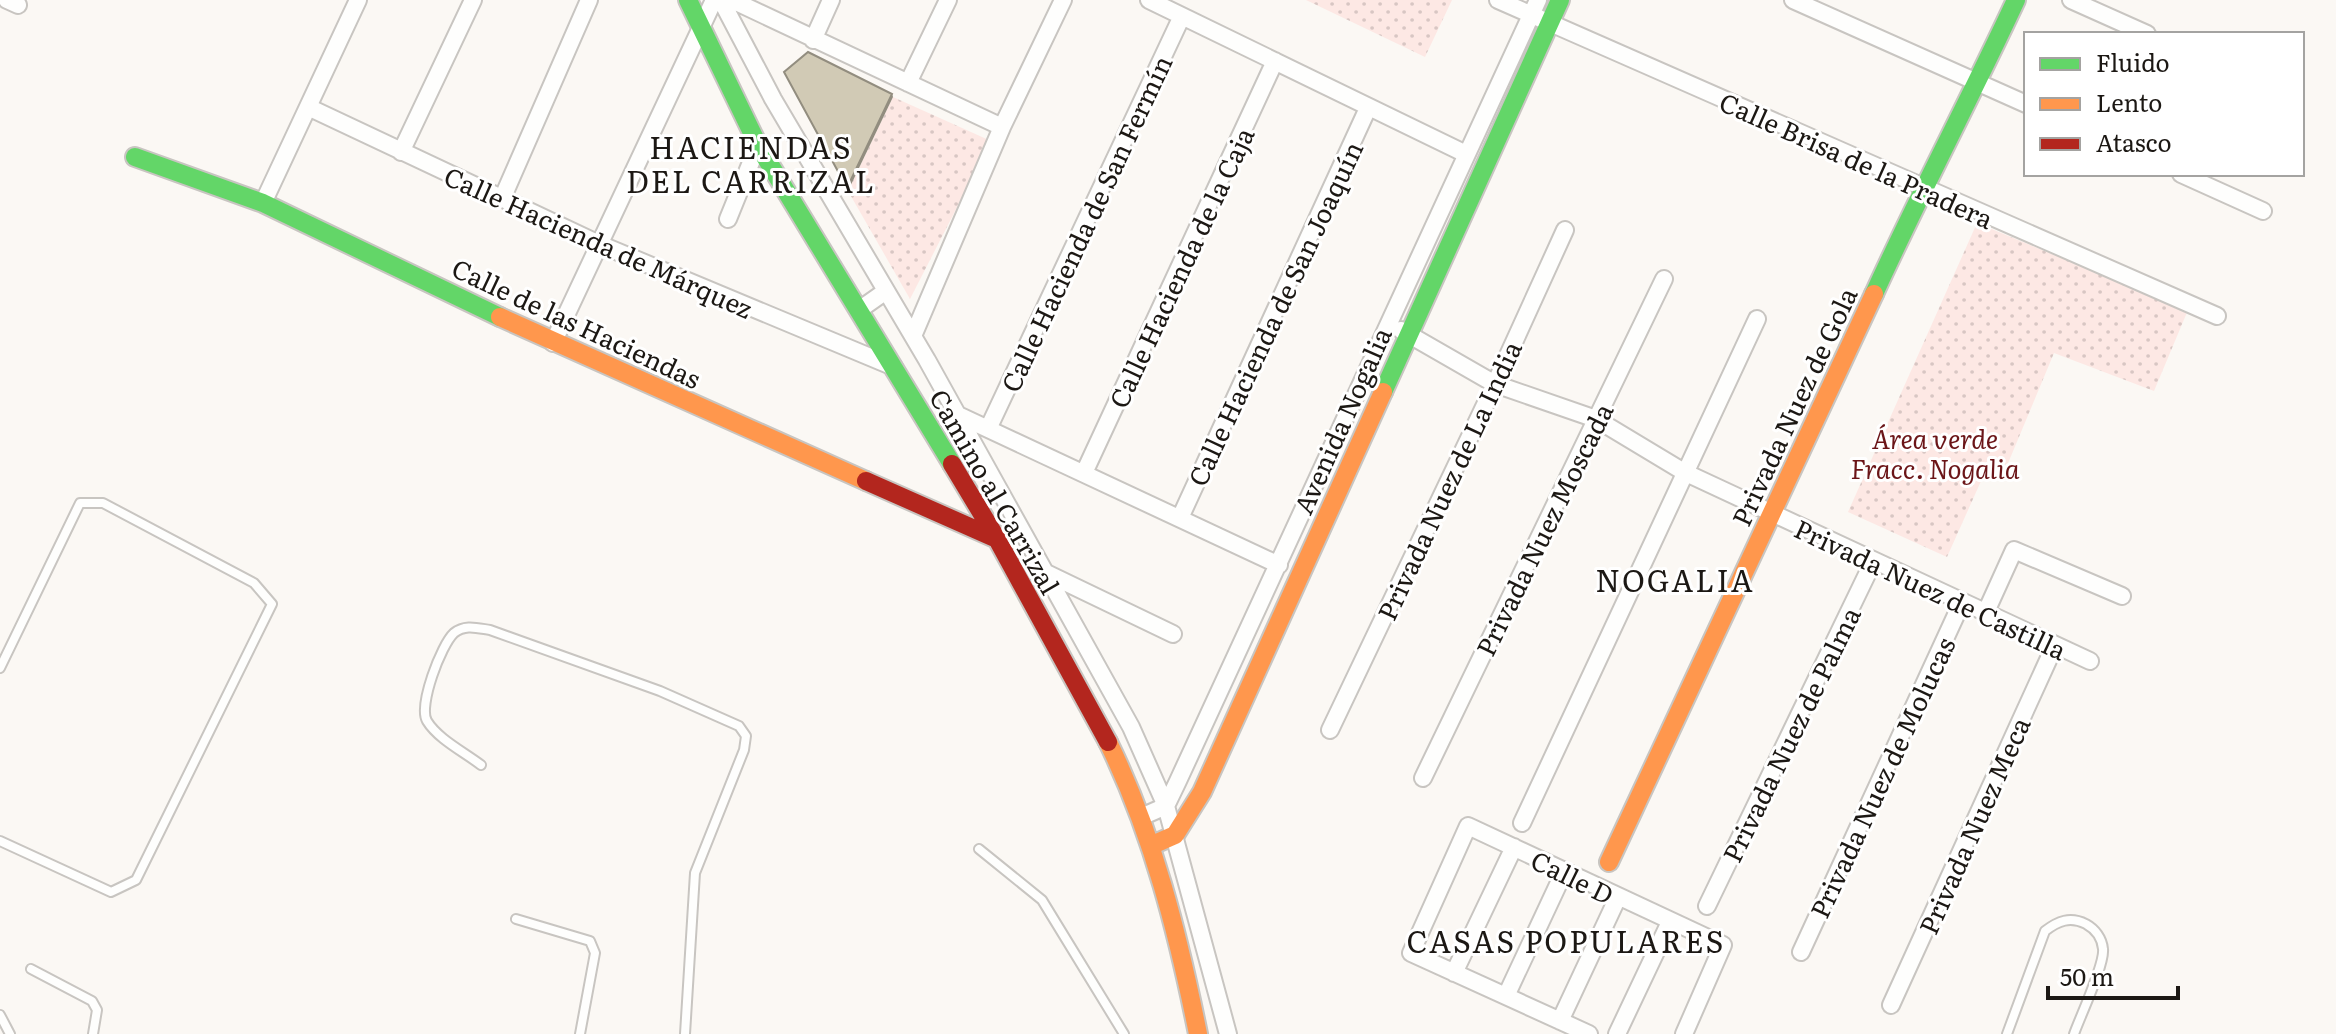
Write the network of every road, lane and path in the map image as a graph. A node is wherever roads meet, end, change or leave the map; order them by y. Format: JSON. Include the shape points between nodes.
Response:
{"nodes":[{"id":1,"x":358,"y":0,"type":"edge"},
{"id":2,"x":473,"y":0,"type":"edge"},
{"id":3,"x":589,"y":0,"type":"edge"},
{"id":4,"x":688,"y":0,"type":"edge"},
{"id":5,"x":714,"y":0,"type":"edge"},
{"id":6,"x":721,"y":0,"type":"edge"},
{"id":7,"x":732,"y":0,"type":"edge"},
{"id":8,"x":831,"y":0,"type":"edge"},
{"id":9,"x":948,"y":0,"type":"edge"},
{"id":10,"x":1063,"y":0,"type":"edge"},
{"id":11,"x":1149,"y":0,"type":"edge"},
{"id":12,"x":1498,"y":0,"type":"edge"},
{"id":13,"x":1560,"y":0,"type":"edge"},
{"id":14,"x":1793,"y":0,"type":"edge"},
{"id":15,"x":2016,"y":0,"type":"edge"},
{"id":16,"x":2071,"y":0,"type":"edge"},
{"id":17,"x":1535,"y":8,"type":"edge"},
{"id":18,"x":1182,"y":16,"type":"junction"},
{"id":19,"x":1549,"y":23,"type":"junction"},
{"id":20,"x":702,"y":24,"type":"junction"},
{"id":21,"x":2143,"y":32,"type":"edge"},
{"id":22,"x":813,"y":40,"type":"junction"},
{"id":23,"x":1275,"y":61,"type":"junction"},
{"id":24,"x":1978,"y":82,"type":"junction"},
{"id":25,"x":908,"y":83,"type":"junction"},
{"id":26,"x":2024,"y":103,"type":"edge"},
{"id":27,"x":308,"y":107,"type":"junction"},
{"id":28,"x":1368,"y":108,"type":"junction"},
{"id":29,"x":1002,"y":127,"type":"junction"},
{"id":30,"x":758,"y":145,"type":"junction"},
{"id":31,"x":401,"y":152,"type":"junction"},
{"id":32,"x":1466,"y":154,"type":"junction"},
{"id":33,"x":135,"y":157,"type":"dead end"},
{"id":34,"x":2185,"y":176,"type":"edge"},
{"id":35,"x":1922,"y":189,"type":"junction"},
{"id":36,"x":502,"y":199,"type":"junction"},
{"id":37,"x":263,"y":203,"type":"junction"},
{"id":38,"x":2263,"y":211,"type":"dead end"},
{"id":39,"x":728,"y":219,"type":"dead end"},
{"id":40,"x":1565,"y":230,"type":"dead end"},
{"id":41,"x":599,"y":244,"type":"junction"},
{"id":42,"x":1664,"y":279,"type":"dead end"},
{"id":43,"x":886,"y":291,"type":"junction"},
{"id":44,"x":859,"y":310,"type":"junction"},
{"id":45,"x":2217,"y":316,"type":"dead end"},
{"id":46,"x":1757,"y":319,"type":"dead end"},
{"id":47,"x":1389,"y":324,"type":"junction"},
{"id":48,"x":1409,"y":334,"type":"junction"},
{"id":49,"x":913,"y":336,"type":"junction"},
{"id":50,"x":553,"y":343,"type":"junction"},
{"id":51,"x":894,"y":367,"type":"junction"},
{"id":52,"x":1495,"y":384,"type":"junction"},
{"id":53,"x":956,"y":414,"type":"junction"},
{"id":54,"x":1596,"y":419,"type":"junction"},
{"id":55,"x":988,"y":429,"type":"junction"},
{"id":56,"x":1684,"y":472,"type":"junction"},
{"id":57,"x":1084,"y":473,"type":"junction"},
{"id":58,"x":1773,"y":515,"type":"junction"},
{"id":59,"x":1180,"y":518,"type":"junction"},
{"id":60,"x":997,"y":539,"type":"junction"},
{"id":61,"x":1873,"y":562,"type":"junction"},
{"id":62,"x":1279,"y":565,"type":"junction"},
{"id":63,"x":1042,"y":571,"type":"junction"},
{"id":64,"x":2122,"y":596,"type":"dead end"},
{"id":65,"x":1962,"y":602,"type":"junction"},
{"id":66,"x":1985,"y":614,"type":"junction"},
{"id":67,"x":1173,"y":634,"type":"dead end"},
{"id":68,"x":2055,"y":645,"type":"junction"},
{"id":69,"x":2090,"y":661,"type":"dead end"},
{"id":70,"x":0,"y":668,"type":"edge"},
{"id":71,"x":1330,"y":730,"type":"dead end"},
{"id":72,"x":481,"y":765,"type":"dead end"},
{"id":73,"x":1423,"y":778,"type":"dead end"},
{"id":74,"x":1166,"y":806,"type":"junction"},
{"id":75,"x":1141,"y":817,"type":"junction"},
{"id":76,"x":1522,"y":823,"type":"dead end"},
{"id":77,"x":1175,"y":835,"type":"junction"},
{"id":78,"x":0,"y":841,"type":"edge"},
{"id":79,"x":1150,"y":846,"type":"junction"},
{"id":80,"x":1514,"y":847,"type":"junction"},
{"id":81,"x":979,"y":849,"type":"dead end"},
{"id":82,"x":1609,"y":862,"type":"dead end"},
{"id":83,"x":1564,"y":872,"type":"junction"},
{"id":84,"x":1618,"y":897,"type":"junction"},
{"id":85,"x":1707,"y":906,"type":"dead end"},
{"id":86,"x":516,"y":919,"type":"dead end"},
{"id":87,"x":1670,"y":922,"type":"junction"},
{"id":88,"x":1801,"y":952,"type":"dead end"},
{"id":89,"x":31,"y":969,"type":"dead end"},
{"id":90,"x":1454,"y":973,"type":"junction"},
{"id":91,"x":1506,"y":996,"type":"junction"},
{"id":92,"x":1891,"y":1005,"type":"dead end"},
{"id":93,"x":0,"y":1015,"type":"edge"},
{"id":94,"x":1560,"y":1021,"type":"junction"},
{"id":95,"x":10,"y":1034,"type":"edge"},
{"id":96,"x":93,"y":1034,"type":"edge"},
{"id":97,"x":580,"y":1034,"type":"edge"},
{"id":98,"x":685,"y":1034,"type":"edge"},
{"id":99,"x":1124,"y":1034,"type":"edge"},
{"id":100,"x":1198,"y":1034,"type":"edge"},
{"id":101,"x":1228,"y":1034,"type":"edge"},
{"id":102,"x":1589,"y":1034,"type":"edge"},
{"id":103,"x":1617,"y":1034,"type":"edge"},
{"id":104,"x":1684,"y":1034,"type":"edge"},
{"id":105,"x":2007,"y":1034,"type":"edge"},
{"id":106,"x":2074,"y":1034,"type":"edge"}],
"edges":[{"from":1,"to":27,"type":"street"},
{"from":2,"to":31,"type":"street"},
{"from":3,"to":36,"type":"street"},
{"from":4,"to":20,"type":"street","name":"Camino al Carrizal"},
{"from":5,"to":20,"type":"street"},
{"from":6,"to":43,"type":"street","name":"Camino al Carrizal"},
{"from":7,"to":22,"type":"street"},
{"from":8,"to":22,"type":"street"},
{"from":9,"to":25,"type":"street"},
{"from":10,"to":29,"type":"street"},
{"from":11,"to":18,"type":"street"},
{"from":12,"to":17,"type":"street","name":"Calle Brisa de la Pradera"},
{"from":13,"to":19,"type":"street","name":"Avenida Nogalia"},
{"from":14,"to":24,"type":"street"},
{"from":15,"to":24,"type":"street","name":"Privada Nuez de Gola"},
{"from":16,"to":21,"type":"street"},
{"from":17,"to":19,"type":"street","name":"Calle Brisa de la Pradera"},
{"from":17,"to":32,"type":"street","name":"Avenida Nogalia"},
{"from":18,"to":23,"type":"street"},
{"from":18,"to":55,"type":"street","name":"Calle Hacienda de San Fermín"},
{"from":19,"to":35,"type":"street","name":"Calle Brisa de la Pradera"},
{"from":19,"to":48,"type":"street","name":"Avenida Nogalia"},
{"from":20,"to":30,"type":"street","name":"Camino al Carrizal"},
{"from":20,"to":41,"type":"street"},
{"from":22,"to":25,"type":"street"},
{"from":23,"to":28,"type":"street"},
{"from":23,"to":57,"type":"street","name":"Calle Hacienda de la Caja"},
{"from":24,"to":26,"type":"street"},
{"from":24,"to":35,"type":"street","name":"Privada Nuez de Gola"},
{"from":25,"to":29,"type":"street"},
{"from":27,"to":31,"type":"street","name":"Calle Hacienda de Márquez"},
{"from":27,"to":37,"type":"street"},
{"from":28,"to":32,"type":"street"},
{"from":28,"to":59,"type":"street","name":"Calle Hacienda de San Joaquín"},
{"from":29,"to":49,"type":"street"},
{"from":30,"to":39,"type":"street"},
{"from":30,"to":44,"type":"street","name":"Camino al Carrizal"},
{"from":31,"to":36,"type":"street","name":"Calle Hacienda de Márquez"},
{"from":32,"to":47,"type":"street","name":"Avenida Nogalia"},
{"from":33,"to":37,"type":"street","name":"Calle de las Haciendas"},
{"from":34,"to":38,"type":"street"},
{"from":35,"to":45,"type":"street","name":"Calle Brisa de la Pradera"},
{"from":35,"to":58,"type":"street","name":"Privada Nuez de Gola"},
{"from":36,"to":41,"type":"street","name":"Calle Hacienda de Márquez"},
{"from":37,"to":50,"type":"street","name":"Calle de las Haciendas"},
{"from":40,"to":52,"type":"street","name":"Privada Nuez de La India"},
{"from":41,"to":50,"type":"street"},
{"from":41,"to":51,"type":"street","name":"Calle Hacienda de Márquez"},
{"from":42,"to":54,"type":"street","name":"Privada Nuez Moscada"},
{"from":43,"to":44,"type":"street"},
{"from":43,"to":49,"type":"street","name":"Camino al Carrizal"},
{"from":44,"to":51,"type":"street","name":"Camino al Carrizal"},
{"from":46,"to":56,"type":"street"},
{"from":47,"to":48,"type":"street","name":"Privada Nuez de Castilla"},
{"from":47,"to":62,"type":"street","name":"Avenida Nogalia"},
{"from":48,"to":52,"type":"street","name":"Privada Nuez de Castilla"},
{"from":48,"to":77,"type":"street","name":"Avenida Nogalia","via":[[1202,792]]},
{"from":49,"to":53,"type":"street","name":"Camino al Carrizal"},
{"from":50,"to":60,"type":"street","name":"Calle de las Haciendas"},
{"from":51,"to":60,"type":"street","name":"Camino al Carrizal"},
{"from":52,"to":54,"type":"street","name":"Privada Nuez de Castilla"},
{"from":52,"to":71,"type":"street","name":"Privada Nuez de La India"},
{"from":53,"to":55,"type":"street"},
{"from":53,"to":63,"type":"street","name":"Camino al Carrizal"},
{"from":54,"to":56,"type":"street","name":"Privada Nuez de Castilla"},
{"from":54,"to":73,"type":"street","name":"Privada Nuez Moscada"},
{"from":55,"to":57,"type":"street"},
{"from":56,"to":58,"type":"street","name":"Privada Nuez de Castilla"},
{"from":56,"to":76,"type":"street"},
{"from":57,"to":59,"type":"street"},
{"from":58,"to":61,"type":"street","name":"Privada Nuez de Castilla"},
{"from":58,"to":82,"type":"street","name":"Privada Nuez de Gola"},
{"from":59,"to":62,"type":"street"},
{"from":60,"to":75,"type":"street","name":"Camino al Carrizal","via":[[1095,717]]},
{"from":61,"to":65,"type":"street","name":"Privada Nuez de Castilla"},
{"from":61,"to":85,"type":"street","name":"Privada Nuez de Palma"},
{"from":62,"to":74,"type":"street","name":"Avenida Nogalia"},
{"from":63,"to":67,"type":"street"},
{"from":63,"to":74,"type":"street","name":"Camino al Carrizal","via":[[1131,727]]},
{"from":64,"to":66,"type":"street","via":[[2014,550]]},
{"from":65,"to":66,"type":"street","name":"Privada Nuez de Castilla"},
{"from":65,"to":88,"type":"street","name":"Privada Nuez de Molucas"},
{"from":66,"to":68,"type":"street","name":"Privada Nuez de Castilla"},
{"from":68,"to":69,"type":"street","name":"Privada Nuez de Castilla"},
{"from":68,"to":92,"type":"street","name":"Privada Nuez Meca"},
{"from":70,"to":78,"type":"lane","via":[[80,503],[103,503],[254,583],[272,604],[136,880],[111,892]]},
{"from":72,"to":98,"type":"lane","via":[[425,719],[424,703],[445,645],[468,626],[631,681],[739,726],[746,736],[744,750],[695,873]]},
{"from":74,"to":75,"type":"street"},
{"from":74,"to":77,"type":"street","name":"Camino al Carrizal"},
{"from":75,"to":79,"type":"street","name":"Camino al Carrizal"},
{"from":77,"to":79,"type":"street"},
{"from":77,"to":101,"type":"street","name":"Camino al Carrizal"},
{"from":79,"to":100,"type":"street","name":"Camino al Carrizal","via":[[1183,955]]},
{"from":80,"to":83,"type":"street","name":"Calle D"},
{"from":80,"to":90,"type":"street"},
{"from":80,"to":90,"type":"street","name":"Calle D","via":[[1468,826],[1411,953]]},
{"from":81,"to":99,"type":"lane","via":[[1042,900]]},
{"from":83,"to":84,"type":"street","name":"Calle D"},
{"from":83,"to":91,"type":"street"},
{"from":84,"to":87,"type":"street","name":"Calle D"},
{"from":84,"to":94,"type":"street"},
{"from":86,"to":97,"type":"lane","via":[[590,941],[595,953]]},
{"from":87,"to":103,"type":"street"},
{"from":87,"to":104,"type":"street","name":"Calle D","via":[[1723,945]]},
{"from":89,"to":96,"type":"lane","via":[[92,1001],[97,1010]]},
{"from":90,"to":91,"type":"street"},
{"from":91,"to":94,"type":"street"},
{"from":93,"to":95,"type":"lane"},
{"from":94,"to":102,"type":"street"},
{"from":105,"to":106,"type":"lane","via":[[2045,931],[2058,921],[2074,920],[2100,936],[2104,955]]}]}
